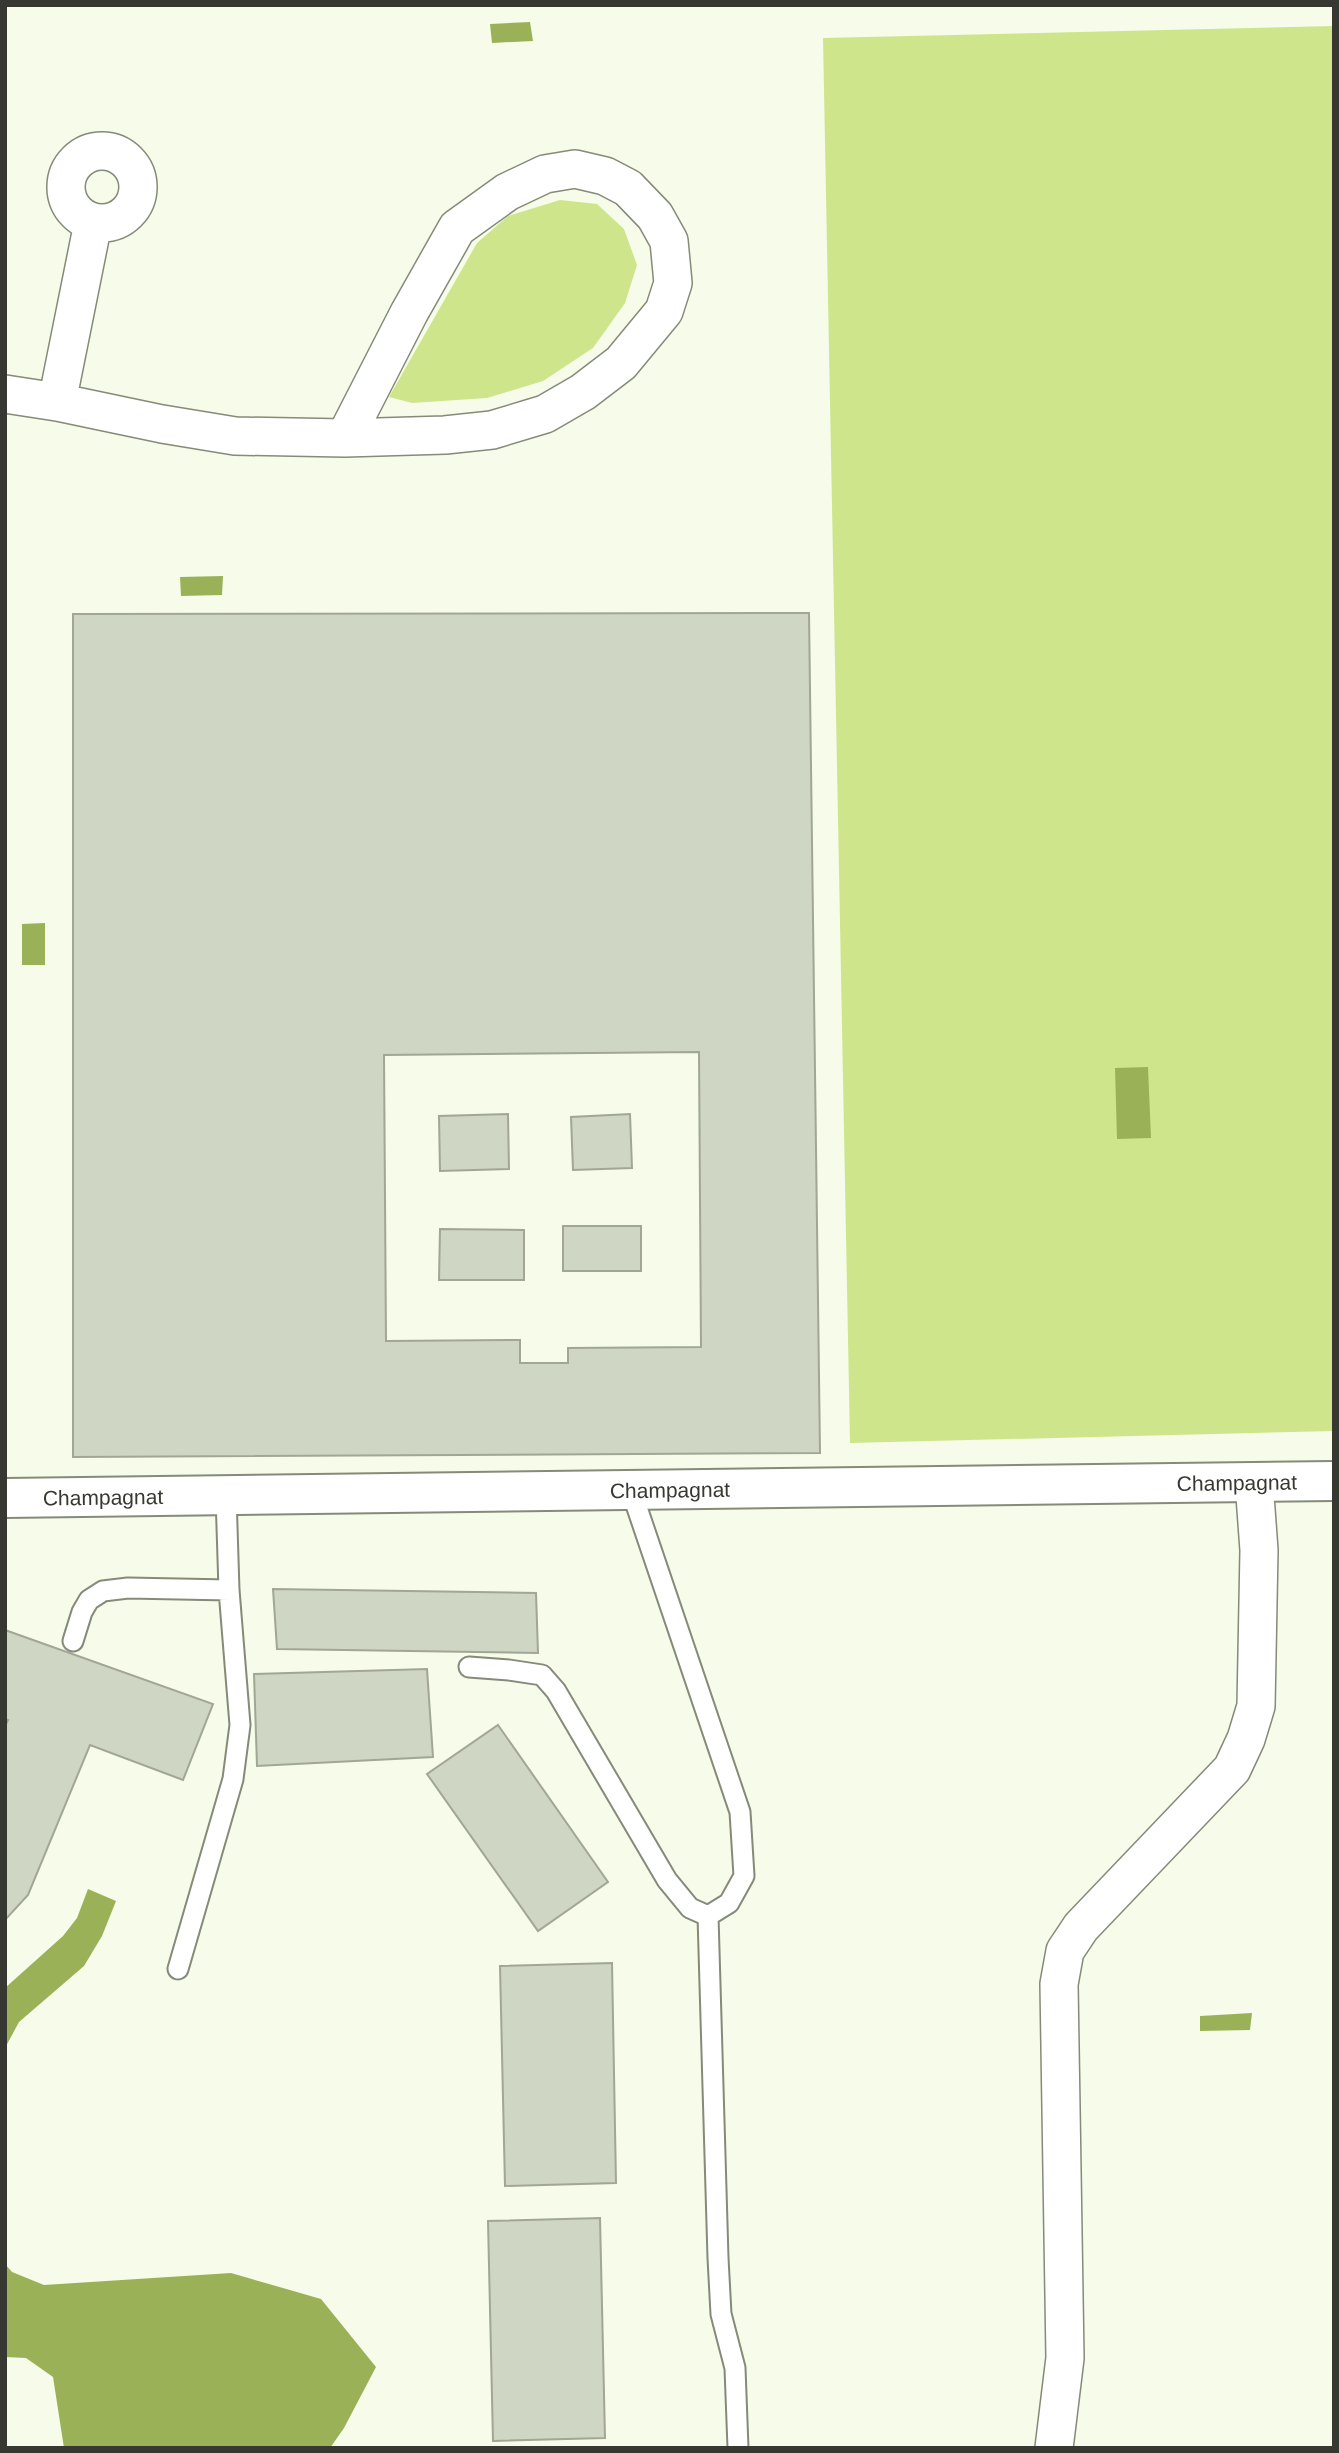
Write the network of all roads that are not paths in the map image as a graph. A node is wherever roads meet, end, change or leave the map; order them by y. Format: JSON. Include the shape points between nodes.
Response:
{"nodes":[{"id":1,"x":93,"y":223,"type":"dead end"},
{"id":2,"x":5,"y":394,"type":"edge"},
{"id":3,"x":57,"y":402,"type":"junction"},
{"id":4,"x":345,"y":438,"type":"junction"},
{"id":5,"x":1334,"y":1481,"type":"edge"},
{"id":6,"x":1254,"y":1482,"type":"junction"},
{"id":7,"x":631,"y":1490,"type":"junction"},
{"id":8,"x":226,"y":1495,"type":"junction"},
{"id":9,"x":5,"y":1498,"type":"edge"},
{"id":10,"x":229,"y":1590,"type":"junction"},
{"id":11,"x":73,"y":1641,"type":"dead end"},
{"id":12,"x":469,"y":1667,"type":"dead end"},
{"id":13,"x":708,"y":1916,"type":"junction"},
{"id":14,"x":178,"y":1969,"type":"dead end"},
{"id":15,"x":738,"y":2448,"type":"edge"},
{"id":16,"x":1054,"y":2448,"type":"edge"}],
"edges":[{"from":1,"to":3,"type":"street"},
{"from":2,"to":3,"type":"street"},
{"from":3,"to":4,"type":"street","via":[[235,436]]},
{"from":4,"to":4,"type":"street","via":[[492,430],[545,414],[583,392],[621,363],[664,311],[673,283],[669,241],[655,216],[628,188],[575,169],[545,174],[507,192],[457,228]]},
{"from":5,"to":6,"type":"street","name":"Champagnat"},
{"from":6,"to":7,"type":"street","name":"Champagnat"},
{"from":6,"to":16,"type":"street","via":[[1259,1550],[1256,1706],[1246,1739],[1232,1769],[1081,1927],[1065,1951],[1059,1984],[1065,2358]]},
{"from":7,"to":8,"type":"street","name":"Champagnat"},
{"from":7,"to":13,"type":"lane","via":[[740,1812],[744,1876],[729,1903]]},
{"from":8,"to":9,"type":"street","name":"Champagnat"},
{"from":8,"to":10,"type":"lane"},
{"from":10,"to":11,"type":"lane","via":[[103,1591],[85,1606]]},
{"from":10,"to":14,"type":"lane","via":[[240,1725],[233,1779]]},
{"from":12,"to":13,"type":"lane","via":[[542,1675],[556,1691],[667,1880],[690,1908]]},
{"from":13,"to":15,"type":"lane","via":[[721,2314],[735,2368]]}]}
